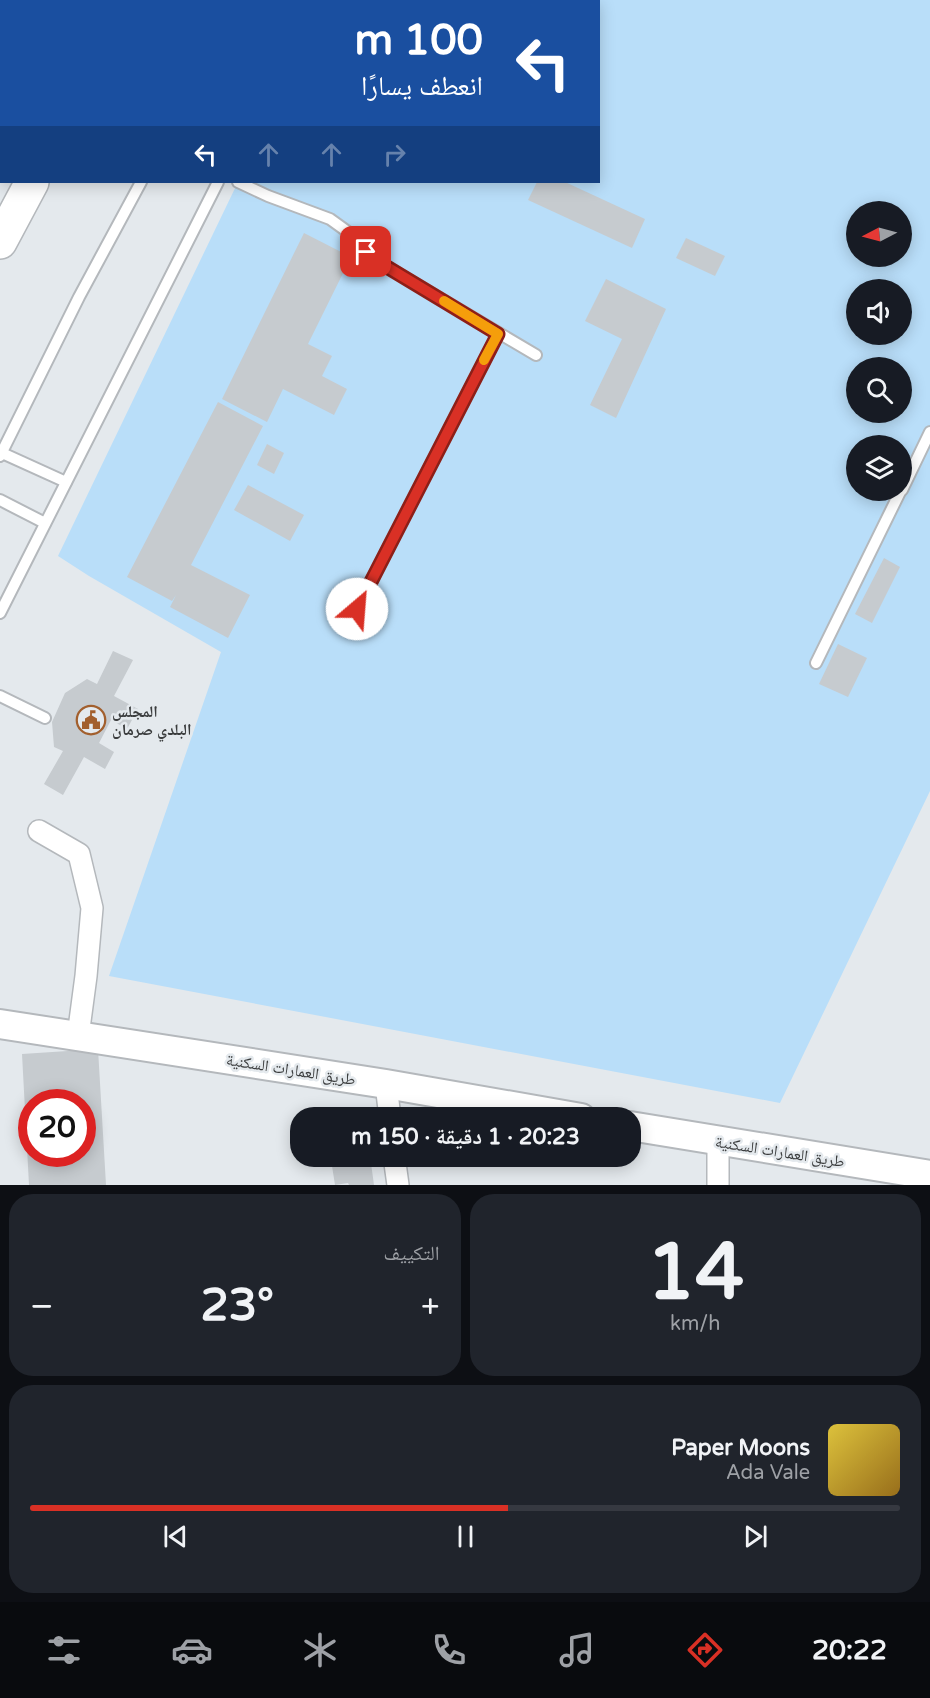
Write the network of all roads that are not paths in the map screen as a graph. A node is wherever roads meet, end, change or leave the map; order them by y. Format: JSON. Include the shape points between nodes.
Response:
{"nodes":[{"id":1,"x":31,"y":183,"type":"edge"},
{"id":2,"x":140,"y":183,"type":"edge"},
{"id":3,"x":217,"y":183,"type":"edge"},
{"id":4,"x":240,"y":183,"type":"edge"},
{"id":5,"x":0,"y":242,"type":"edge"},
{"id":6,"x":498,"y":334,"type":"junction"},
{"id":7,"x":536,"y":355,"type":"dead end"},
{"id":8,"x":930,"y":432,"type":"edge"},
{"id":9,"x":1,"y":453,"type":"edge"},
{"id":10,"x":912,"y":468,"type":"edge"},
{"id":11,"x":66,"y":482,"type":"junction"},
{"id":12,"x":0,"y":500,"type":"edge"},
{"id":13,"x":896,"y":501,"type":"edge"},
{"id":14,"x":45,"y":523,"type":"junction"},
{"id":15,"x":357,"y":609,"type":"dead end"},
{"id":16,"x":0,"y":613,"type":"edge"},
{"id":17,"x":816,"y":663,"type":"dead end"},
{"id":18,"x":0,"y":696,"type":"edge"},
{"id":19,"x":45,"y":718,"type":"dead end"},
{"id":20,"x":39,"y":831,"type":"dead end"},
{"id":21,"x":0,"y":1024,"type":"edge"},
{"id":22,"x":78,"y":1036,"type":"junction"},
{"id":23,"x":386,"y":1084,"type":"junction"},
{"id":24,"x":389,"y":1107,"type":"edge"},
{"id":25,"x":518,"y":1107,"type":"edge"},
{"id":26,"x":641,"y":1128,"type":"edge"},
{"id":27,"x":718,"y":1141,"type":"junction"},
{"id":28,"x":396,"y":1167,"type":"edge"},
{"id":29,"x":916,"y":1177,"type":"edge"},
{"id":30,"x":398,"y":1185,"type":"edge"},
{"id":31,"x":718,"y":1185,"type":"edge"}],
"edges":[{"from":1,"to":5,"type":"highway"},
{"from":2,"to":9,"type":"lane"},
{"from":3,"to":11,"type":"lane"},
{"from":4,"to":6,"type":"lane","via":[[335,222],[377,261]]},
{"from":6,"to":7,"type":"lane"},
{"from":6,"to":15,"type":"lane"},
{"from":8,"to":10,"type":"lane"},
{"from":9,"to":11,"type":"lane"},
{"from":11,"to":14,"type":"lane"},
{"from":12,"to":14,"type":"lane"},
{"from":13,"to":17,"type":"lane"},
{"from":14,"to":16,"type":"lane"},
{"from":18,"to":19,"type":"lane"},
{"from":20,"to":22,"type":"street","via":[[79,854],[92,908]]},
{"from":21,"to":22,"type":"main road","name":"طريق العمارات السكنية"},
{"from":22,"to":23,"type":"main road","name":"طريق العمارات السكنية"},
{"from":23,"to":24,"type":"street"},
{"from":23,"to":25,"type":"main road","name":"طريق العمارات السكنية"},
{"from":26,"to":27,"type":"main road","name":"طريق العمارات السكنية"},
{"from":27,"to":29,"type":"main road","name":"طريق العمارات السكنية"},
{"from":27,"to":31,"type":"street"},
{"from":28,"to":30,"type":"street"}]}
